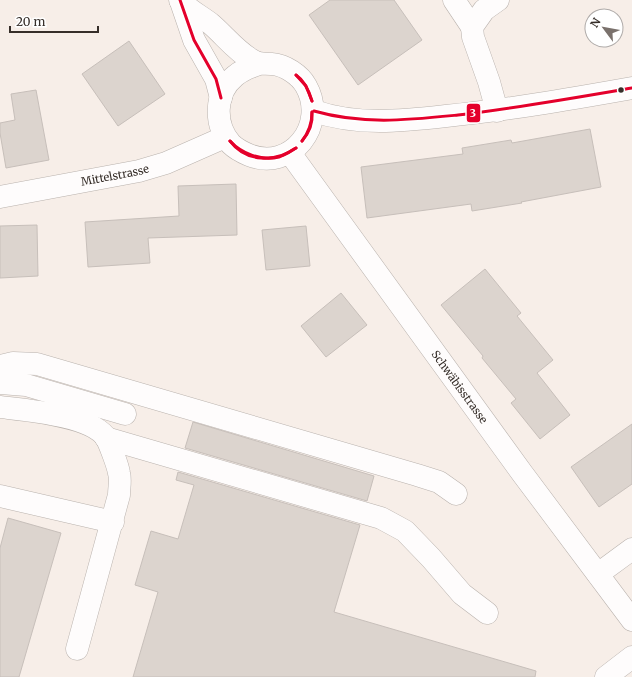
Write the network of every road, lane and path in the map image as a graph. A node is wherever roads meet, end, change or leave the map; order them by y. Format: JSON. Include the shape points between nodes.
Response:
{"nodes":[{"id":1,"x":454,"y":0,"type":"edge"},
{"id":2,"x":498,"y":0,"type":"edge"},
{"id":3,"x":180,"y":1,"type":"edge"},
{"id":4,"x":472,"y":27,"type":"junction"},
{"id":5,"x":259,"y":64,"type":"junction"},
{"id":6,"x":632,"y":88,"type":"edge"},
{"id":7,"x":220,"y":98,"type":"junction"},
{"id":8,"x":314,"y":111,"type":"junction"},
{"id":9,"x":497,"y":111,"type":"junction"},
{"id":10,"x":226,"y":137,"type":"junction"},
{"id":11,"x":290,"y":153,"type":"junction"},
{"id":12,"x":0,"y":197,"type":"edge"},
{"id":13,"x":0,"y":366,"type":"edge"},
{"id":14,"x":0,"y":383,"type":"edge"},
{"id":15,"x":0,"y":406,"type":"edge"},
{"id":16,"x":125,"y":414,"type":"dead end"},
{"id":17,"x":106,"y":438,"type":"junction"},
{"id":18,"x":456,"y":494,"type":"dead end"},
{"id":19,"x":0,"y":496,"type":"edge"},
{"id":20,"x":113,"y":522,"type":"junction"},
{"id":21,"x":632,"y":549,"type":"edge"},
{"id":22,"x":598,"y":574,"type":"junction"},
{"id":23,"x":487,"y":613,"type":"dead end"},
{"id":24,"x":632,"y":620,"type":"edge"},
{"id":25,"x":77,"y":649,"type":"dead end"},
{"id":26,"x":632,"y":656,"type":"edge"},
{"id":27,"x":606,"y":677,"type":"edge"}],
"edges":[{"from":1,"to":4,"type":"street"},
{"from":2,"to":4,"type":"street","via":[[484,10]]},
{"from":3,"to":5,"type":"street","via":[[211,24],[245,56]]},
{"from":3,"to":7,"type":"street","via":[[194,40],[216,79]]},
{"from":4,"to":9,"type":"street"},
{"from":5,"to":7,"type":"street","via":[[246,68],[234,76]]},
{"from":5,"to":8,"type":"street","via":[[273,64],[297,75],[306,85]]},
{"from":6,"to":9,"type":"street"},
{"from":7,"to":10,"type":"street","via":[[218,114]]},
{"from":8,"to":9,"type":"street","via":[[344,120],[390,121]]},
{"from":8,"to":11,"type":"street","via":[[307,136]]},
{"from":10,"to":11,"type":"street","via":[[241,152],[256,158],[271,159]]},
{"from":10,"to":12,"type":"street","name":"Mittelstrasse","via":[[181,158],[139,171]]},
{"from":11,"to":22,"type":"street","name":"Schwäbisstrasse"},
{"from":13,"to":18,"type":"street","via":[[13,363],[37,364],[417,475],[439,482]]},
{"from":14,"to":16,"type":"street","via":[[26,385]]},
{"from":15,"to":17,"type":"street","via":[[76,420],[95,428]]},
{"from":17,"to":20,"type":"street","via":[[120,474],[119,495]]},
{"from":17,"to":23,"type":"street","via":[[381,518],[405,531],[462,594]]},
{"from":19,"to":20,"type":"street"},
{"from":20,"to":25,"type":"street"},
{"from":21,"to":22,"type":"street"},
{"from":22,"to":24,"type":"street","name":"Schwäbisstrasse"},
{"from":26,"to":27,"type":"street"}]}
